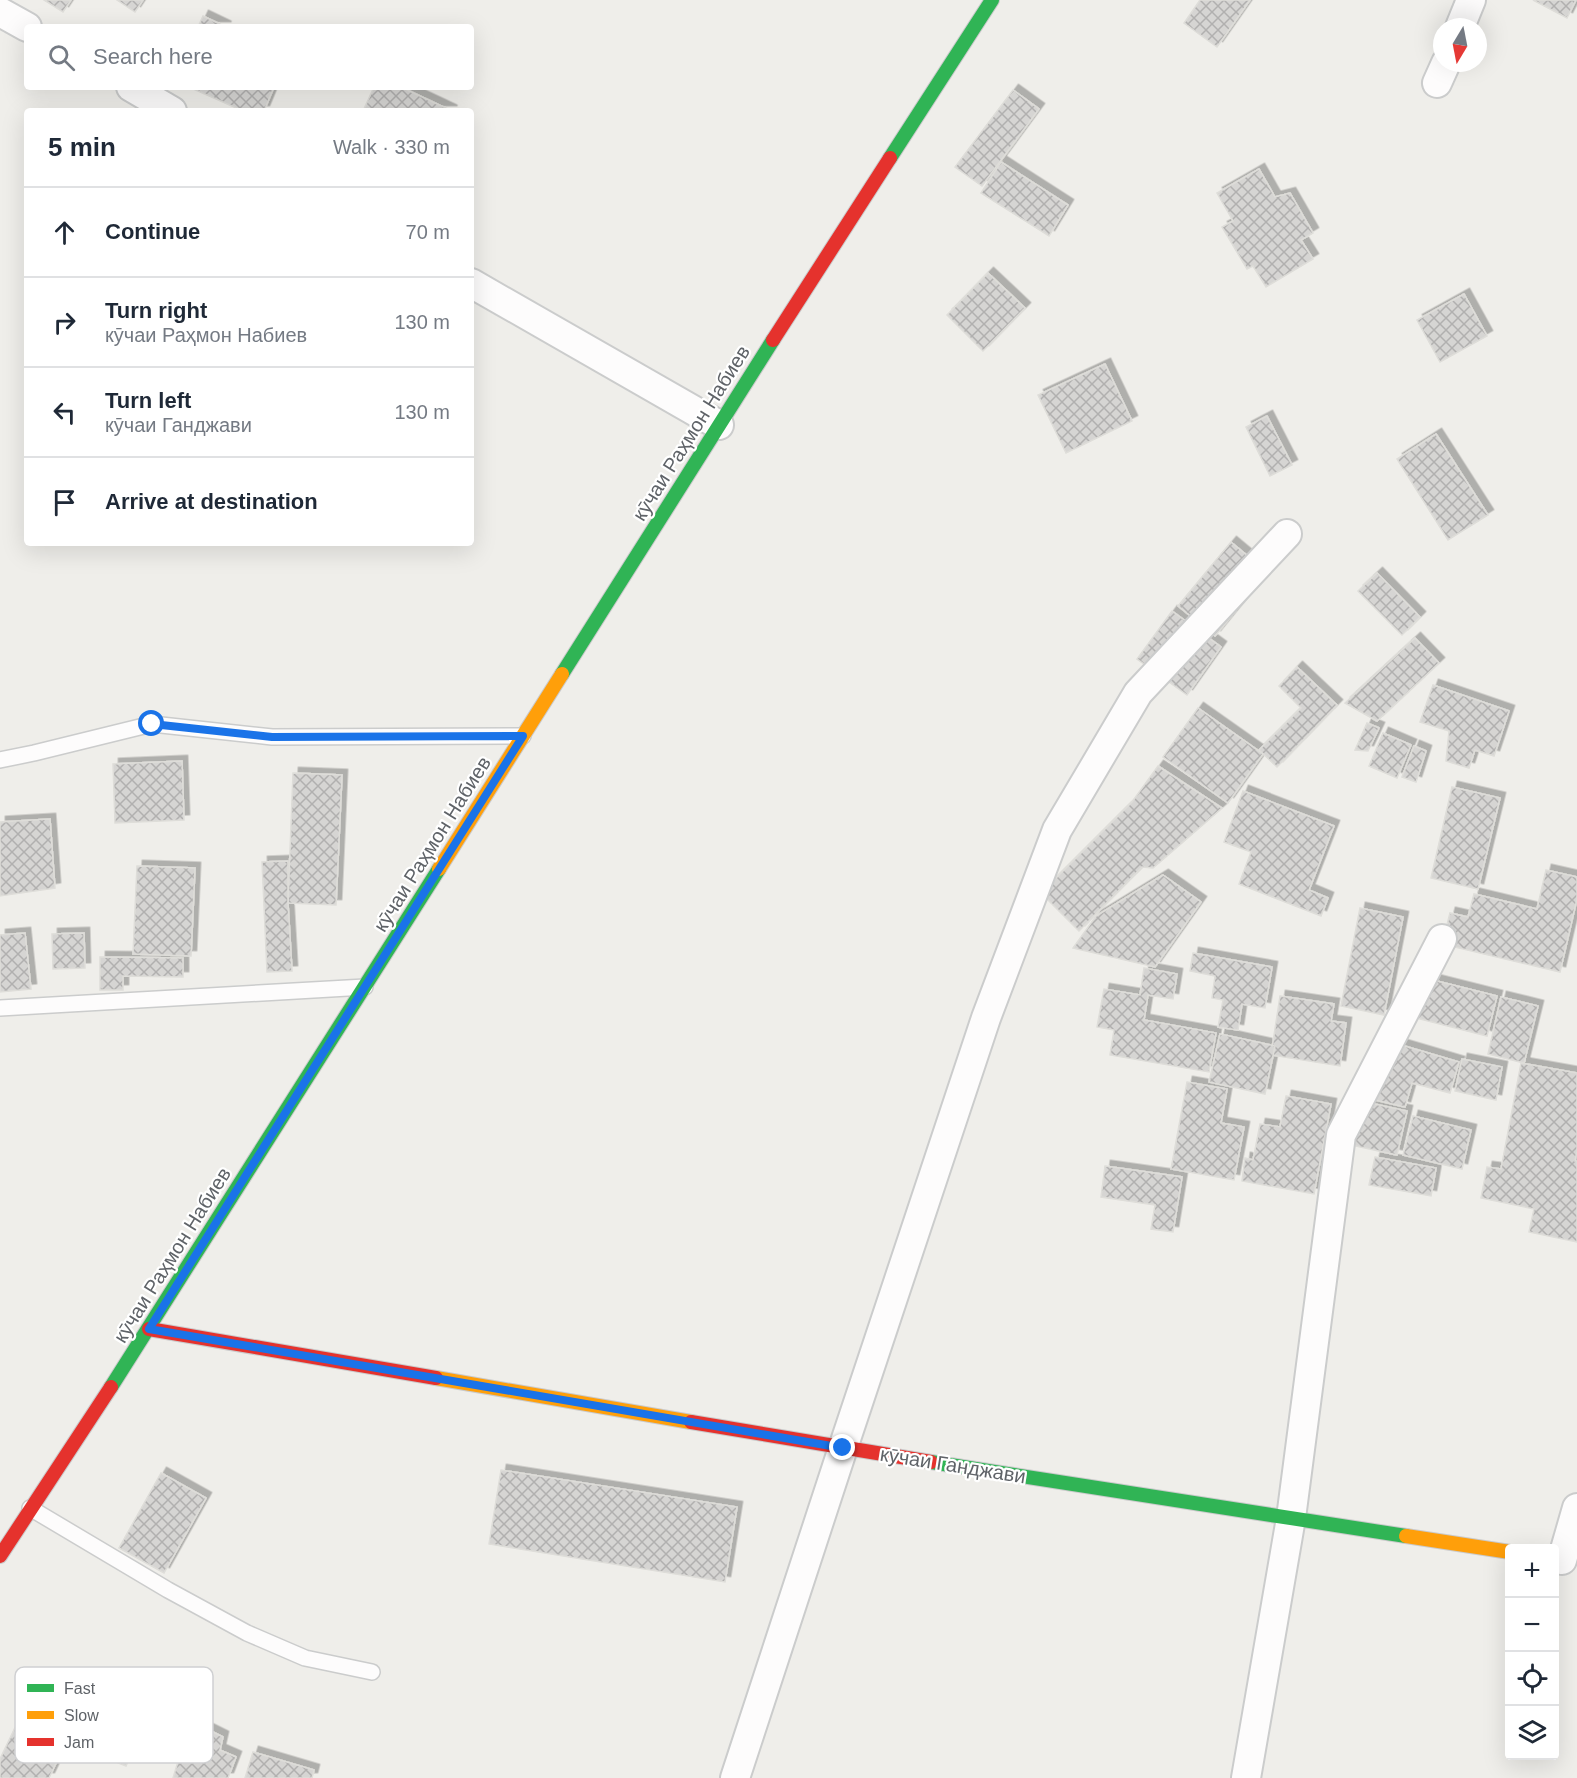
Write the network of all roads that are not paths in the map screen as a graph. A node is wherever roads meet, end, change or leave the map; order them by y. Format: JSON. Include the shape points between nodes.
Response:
{"nodes":[{"id":1,"x":992,"y":0,"type":"edge"},
{"id":2,"x":1471,"y":0,"type":"edge"},
{"id":3,"x":0,"y":12,"type":"edge"},
{"id":4,"x":1464,"y":18,"type":"edge"},
{"id":5,"x":24,"y":25,"type":"edge"},
{"id":6,"x":136,"y":90,"type":"edge"},
{"id":7,"x":167,"y":108,"type":"edge"},
{"id":8,"x":474,"y":285,"type":"edge"},
{"id":9,"x":719,"y":425,"type":"junction"},
{"id":10,"x":1287,"y":534,"type":"dead end"},
{"id":11,"x":523,"y":736,"type":"junction"},
{"id":12,"x":0,"y":760,"type":"edge"},
{"id":13,"x":1442,"y":939,"type":"dead end"},
{"id":14,"x":365,"y":987,"type":"junction"},
{"id":15,"x":0,"y":1008,"type":"edge"},
{"id":16,"x":149,"y":1329,"type":"junction"},
{"id":17,"x":843,"y":1448,"type":"junction"},
{"id":18,"x":30,"y":1508,"type":"junction"},
{"id":19,"x":1577,"y":1508,"type":"edge"},
{"id":20,"x":1291,"y":1518,"type":"junction"},
{"id":21,"x":1505,"y":1551,"type":"edge"},
{"id":22,"x":0,"y":1556,"type":"edge"},
{"id":23,"x":1564,"y":1561,"type":"edge"},
{"id":24,"x":372,"y":1672,"type":"dead end"},
{"id":25,"x":735,"y":1778,"type":"edge"},
{"id":26,"x":1246,"y":1778,"type":"edge"}],
"edges":[{"from":1,"to":9,"type":"street","name":"кӯчаи Раҳмон Набиев"},
{"from":2,"to":4,"type":"street"},
{"from":3,"to":5,"type":"street"},
{"from":6,"to":7,"type":"street"},
{"from":8,"to":9,"type":"street"},
{"from":9,"to":11,"type":"street","name":"кӯчаи Раҳмон Набиев"},
{"from":10,"to":17,"type":"street","via":[[1138,693],[1057,830],[986,1018]]},
{"from":11,"to":12,"type":"lane","via":[[272,737],[152,724]]},
{"from":11,"to":14,"type":"street","name":"кӯчаи Раҳмон Набиев"},
{"from":13,"to":20,"type":"street","via":[[1341,1135]]},
{"from":14,"to":15,"type":"lane"},
{"from":14,"to":16,"type":"street","name":"кӯчаи Раҳмон Набиев"},
{"from":16,"to":17,"type":"street","name":"кӯчаи Ганджави"},
{"from":16,"to":18,"type":"street","name":"кӯчаи Раҳмон Набиев"},
{"from":17,"to":20,"type":"street","name":"кӯчаи Ганджави"},
{"from":17,"to":25,"type":"street"},
{"from":18,"to":22,"type":"street","name":"кӯчаи Раҳмон Набиев"},
{"from":18,"to":24,"type":"lane","via":[[247,1633],[306,1658]]},
{"from":19,"to":23,"type":"street"},
{"from":20,"to":21,"type":"street","name":"кӯчаи Ганджави"},
{"from":20,"to":26,"type":"street"}]}
